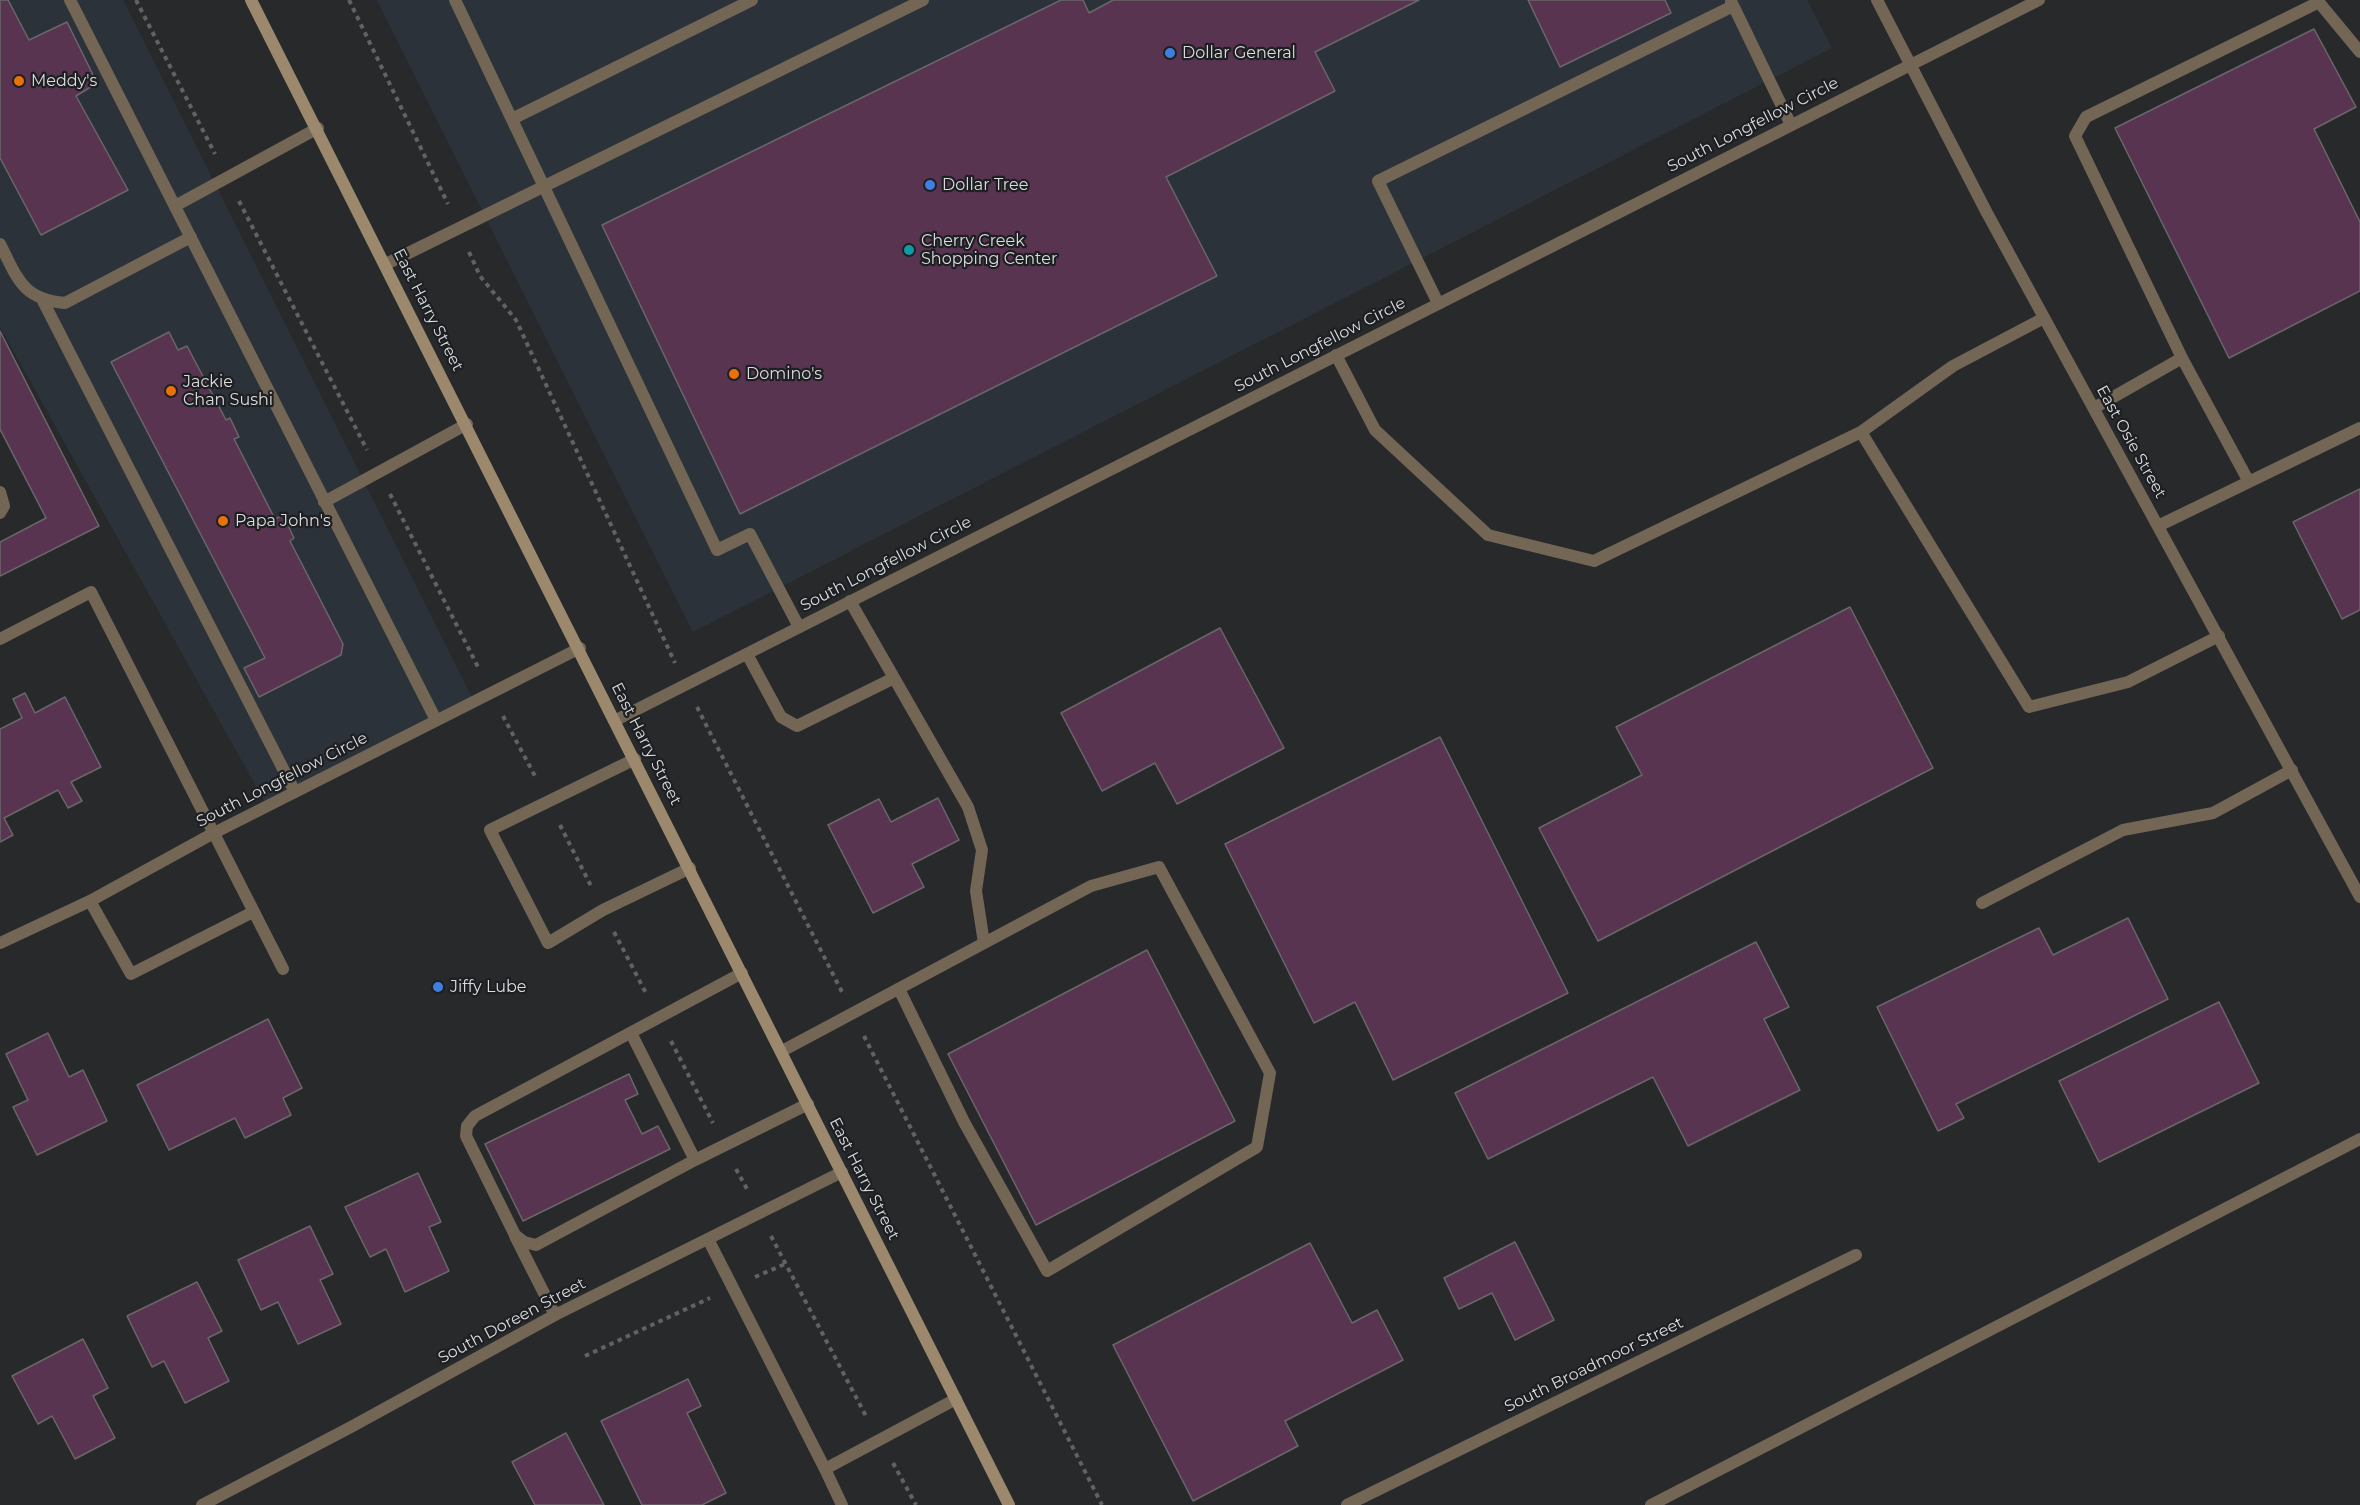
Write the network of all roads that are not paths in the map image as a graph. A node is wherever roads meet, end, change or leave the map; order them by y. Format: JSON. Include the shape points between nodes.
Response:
{"nodes":[{"id":1,"x":70,"y":0,"type":"edge"},
{"id":2,"x":251,"y":0,"type":"edge"},
{"id":3,"x":455,"y":0,"type":"edge"},
{"id":4,"x":752,"y":0,"type":"edge"},
{"id":5,"x":923,"y":0,"type":"edge"},
{"id":6,"x":1878,"y":0,"type":"edge"},
{"id":7,"x":2039,"y":0,"type":"edge"},
{"id":8,"x":2318,"y":1,"type":"edge"},
{"id":9,"x":1732,"y":3,"type":"edge"},
{"id":10,"x":2020,"y":4,"type":"edge"},
{"id":11,"x":2360,"y":52,"type":"edge"},
{"id":12,"x":1911,"y":64,"type":"junction"},
{"id":13,"x":512,"y":119,"type":"junction"},
{"id":14,"x":1791,"y":124,"type":"junction"},
{"id":15,"x":318,"y":128,"type":"junction"},
{"id":16,"x":544,"y":185,"type":"junction"},
{"id":17,"x":175,"y":206,"type":"junction"},
{"id":18,"x":190,"y":237,"type":"junction"},
{"id":19,"x":0,"y":244,"type":"edge"},
{"id":20,"x":386,"y":264,"type":"junction"},
{"id":21,"x":43,"y":301,"type":"junction"},
{"id":22,"x":1438,"y":303,"type":"junction"},
{"id":23,"x":2044,"y":318,"type":"junction"},
{"id":24,"x":1336,"y":355,"type":"junction"},
{"id":25,"x":2182,"y":358,"type":"junction"},
{"id":26,"x":2094,"y":408,"type":"junction"},
{"id":27,"x":467,"y":424,"type":"junction"},
{"id":28,"x":2360,"y":428,"type":"edge"},
{"id":29,"x":1861,"y":432,"type":"junction"},
{"id":30,"x":2249,"y":482,"type":"junction"},
{"id":31,"x":0,"y":492,"type":"edge"},
{"id":32,"x":324,"y":502,"type":"junction"},
{"id":33,"x":0,"y":513,"type":"edge"},
{"id":34,"x":2158,"y":526,"type":"junction"},
{"id":35,"x":850,"y":601,"type":"junction"},
{"id":36,"x":799,"y":627,"type":"junction"},
{"id":37,"x":2219,"y":636,"type":"junction"},
{"id":38,"x":0,"y":639,"type":"edge"},
{"id":39,"x":580,"y":648,"type":"junction"},
{"id":40,"x":747,"y":654,"type":"junction"},
{"id":41,"x":894,"y":678,"type":"junction"},
{"id":42,"x":436,"y":720,"type":"junction"},
{"id":43,"x":616,"y":720,"type":"junction"},
{"id":44,"x":635,"y":759,"type":"junction"},
{"id":45,"x":2292,"y":770,"type":"junction"},
{"id":46,"x":294,"y":792,"type":"junction"},
{"id":47,"x":212,"y":834,"type":"junction"},
{"id":48,"x":690,"y":868,"type":"junction"},
{"id":49,"x":2360,"y":897,"type":"edge"},
{"id":50,"x":90,"y":901,"type":"junction"},
{"id":51,"x":1982,"y":903,"type":"dead end"},
{"id":52,"x":253,"y":912,"type":"junction"},
{"id":53,"x":0,"y":943,"type":"edge"},
{"id":54,"x":984,"y":943,"type":"junction"},
{"id":55,"x":283,"y":969,"type":"dead end"},
{"id":56,"x":742,"y":973,"type":"junction"},
{"id":57,"x":898,"y":989,"type":"junction"},
{"id":58,"x":631,"y":1033,"type":"junction"},
{"id":59,"x":782,"y":1052,"type":"junction"},
{"id":60,"x":808,"y":1104,"type":"junction"},
{"id":61,"x":2360,"y":1139,"type":"edge"},
{"id":62,"x":694,"y":1160,"type":"junction"},
{"id":63,"x":842,"y":1172,"type":"junction"},
{"id":64,"x":515,"y":1235,"type":"junction"},
{"id":65,"x":708,"y":1239,"type":"junction"},
{"id":66,"x":1856,"y":1254,"type":"dead end"},
{"id":67,"x":555,"y":1315,"type":"junction"},
{"id":68,"x":956,"y":1399,"type":"junction"},
{"id":69,"x":825,"y":1469,"type":"junction"},
{"id":70,"x":202,"y":1505,"type":"edge"},
{"id":71,"x":843,"y":1505,"type":"edge"},
{"id":72,"x":1009,"y":1505,"type":"edge"},
{"id":73,"x":1347,"y":1505,"type":"edge"},
{"id":74,"x":1651,"y":1505,"type":"edge"}],
"edges":[{"from":1,"to":17,"type":"street"},
{"from":2,"to":15,"type":"main road","name":"East Harry Street"},
{"from":3,"to":13,"type":"street"},
{"from":4,"to":13,"type":"street"},
{"from":5,"to":16,"type":"street"},
{"from":6,"to":12,"type":"street","name":"East Osie Street"},
{"from":7,"to":10,"type":"street","name":"South Longfellow Circle"},
{"from":8,"to":11,"type":"street"},
{"from":8,"to":25,"type":"street","via":[[2086,117],[2075,136]]},
{"from":9,"to":14,"type":"street"},
{"from":9,"to":22,"type":"street","via":[[1378,181]]},
{"from":10,"to":12,"type":"street","name":"South Longfellow Circle"},
{"from":12,"to":14,"type":"street","name":"South Longfellow Circle"},
{"from":12,"to":23,"type":"street","name":"East Osie Street"},
{"from":13,"to":16,"type":"street"},
{"from":14,"to":22,"type":"street","name":"South Longfellow Circle"},
{"from":15,"to":17,"type":"street"},
{"from":15,"to":20,"type":"main road","name":"East Harry Street"},
{"from":16,"to":20,"type":"street"},
{"from":16,"to":36,"type":"street","via":[[717,550],[750,534]]},
{"from":17,"to":18,"type":"street"},
{"from":18,"to":21,"type":"street","via":[[65,303]]},
{"from":18,"to":32,"type":"street"},
{"from":19,"to":21,"type":"street","via":[[20,283]]},
{"from":20,"to":27,"type":"main road","name":"East Harry Street"},
{"from":21,"to":46,"type":"street"},
{"from":22,"to":24,"type":"street","name":"South Longfellow Circle"},
{"from":23,"to":26,"type":"street","name":"East Osie Street"},
{"from":23,"to":29,"type":"street","via":[[1953,366]]},
{"from":24,"to":29,"type":"street","via":[[1375,430],[1488,535],[1594,561]]},
{"from":24,"to":35,"type":"street","name":"South Longfellow Circle"},
{"from":25,"to":26,"type":"street"},
{"from":25,"to":30,"type":"street"},
{"from":26,"to":34,"type":"street","name":"East Osie Street"},
{"from":27,"to":32,"type":"street"},
{"from":27,"to":39,"type":"main road","name":"East Harry Street"},
{"from":28,"to":30,"type":"street"},
{"from":29,"to":37,"type":"street","via":[[2029,707],[2128,682]]},
{"from":30,"to":34,"type":"street"},
{"from":31,"to":33,"type":"street","via":[[4,506]]},
{"from":32,"to":42,"type":"street"},
{"from":34,"to":37,"type":"street","name":"East Osie Street"},
{"from":35,"to":36,"type":"street","name":"South Longfellow Circle"},
{"from":35,"to":41,"type":"street"},
{"from":36,"to":40,"type":"street","name":"South Longfellow Circle"},
{"from":37,"to":45,"type":"street","name":"East Osie Street"},
{"from":38,"to":47,"type":"street","via":[[90,592]]},
{"from":39,"to":42,"type":"street","name":"South Longfellow Circle"},
{"from":39,"to":43,"type":"main road","name":"East Harry Street"},
{"from":40,"to":41,"type":"street","via":[[781,717],[797,726]]},
{"from":40,"to":43,"type":"street","name":"South Longfellow Circle"},
{"from":41,"to":54,"type":"street","via":[[971,818],[982,850],[976,891]]},
{"from":42,"to":46,"type":"street","name":"South Longfellow Circle"},
{"from":43,"to":44,"type":"main road","name":"East Harry Street"},
{"from":44,"to":48,"type":"main road","name":"East Harry Street"},
{"from":44,"to":48,"type":"street","via":[[490,830],[548,943],[603,910]]},
{"from":45,"to":49,"type":"street","name":"East Osie Street"},
{"from":45,"to":51,"type":"street","via":[[2213,813],[2123,830]]},
{"from":46,"to":47,"type":"street","name":"South Longfellow Circle"},
{"from":47,"to":50,"type":"street","name":"South Longfellow Circle"},
{"from":47,"to":52,"type":"street"},
{"from":48,"to":56,"type":"main road","name":"East Harry Street"},
{"from":50,"to":52,"type":"street","via":[[131,974]]},
{"from":50,"to":53,"type":"street","name":"South Longfellow Circle"},
{"from":52,"to":55,"type":"street"},
{"from":54,"to":57,"type":"street"},
{"from":54,"to":57,"type":"street","via":[[1091,886],[1158,867],[1270,1073],[1257,1147],[1047,1271],[964,1122]]},
{"from":56,"to":58,"type":"street"},
{"from":56,"to":59,"type":"main road","name":"East Harry Street"},
{"from":57,"to":59,"type":"street"},
{"from":58,"to":62,"type":"street"},
{"from":58,"to":64,"type":"street","via":[[476,1116],[467,1126],[466,1136]]},
{"from":59,"to":60,"type":"main road","name":"East Harry Street"},
{"from":60,"to":62,"type":"street"},
{"from":60,"to":63,"type":"main road","name":"East Harry Street"},
{"from":61,"to":74,"type":"street"},
{"from":62,"to":64,"type":"street","via":[[536,1245]]},
{"from":63,"to":65,"type":"street","name":"South Doreen Street"},
{"from":63,"to":68,"type":"main road","name":"East Harry Street"},
{"from":64,"to":67,"type":"street"},
{"from":65,"to":67,"type":"street","name":"South Doreen Street"},
{"from":65,"to":69,"type":"street"},
{"from":66,"to":73,"type":"street","name":"South Broadmoor Street"},
{"from":67,"to":70,"type":"street","name":"South Doreen Street"},
{"from":68,"to":69,"type":"street"},
{"from":68,"to":72,"type":"main road","name":"East Harry Street"},
{"from":69,"to":71,"type":"street"}]}
